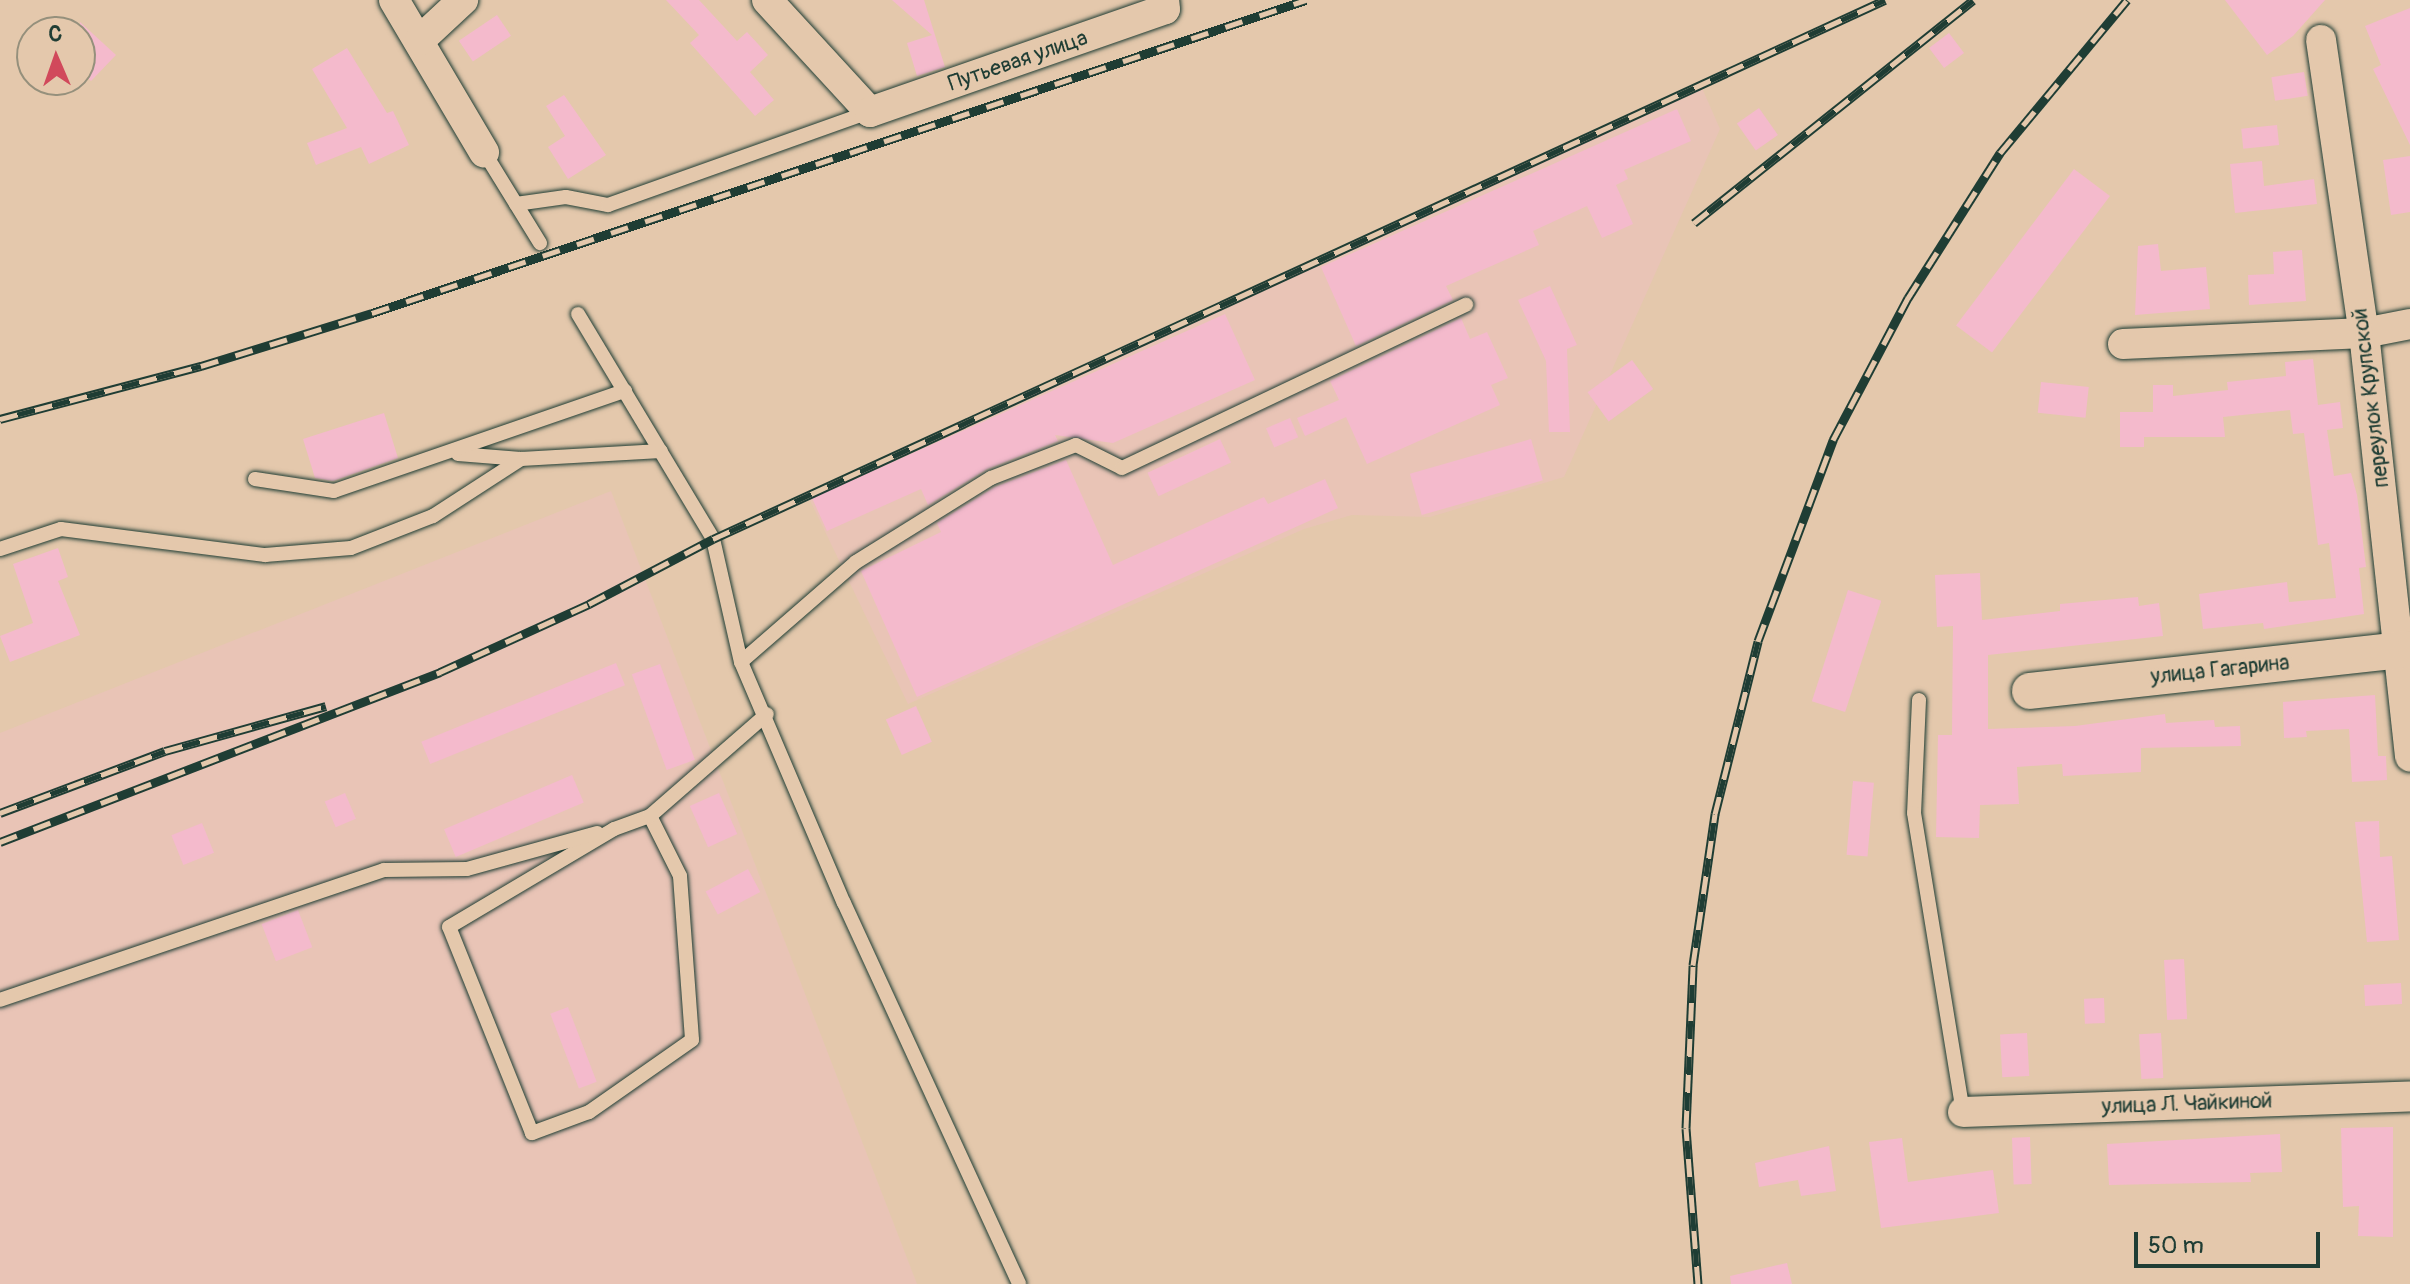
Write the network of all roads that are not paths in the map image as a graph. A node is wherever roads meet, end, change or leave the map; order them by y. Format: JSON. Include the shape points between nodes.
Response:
{"nodes":[{"id":1,"x":394,"y":0,"type":"edge"},
{"id":2,"x":463,"y":0,"type":"edge"},
{"id":3,"x":767,"y":0,"type":"edge"},
{"id":4,"x":1165,"y":4,"type":"edge"},
{"id":5,"x":420,"y":40,"type":"junction"},
{"id":6,"x":2321,"y":40,"type":"dead end"},
{"id":7,"x":870,"y":112,"type":"junction"},
{"id":8,"x":484,"y":152,"type":"joint"},
{"id":9,"x":516,"y":204,"type":"junction"},
{"id":10,"x":540,"y":243,"type":"dead end"},
{"id":11,"x":1466,"y":305,"type":"dead end"},
{"id":12,"x":578,"y":314,"type":"dead end"},
{"id":13,"x":2410,"y":324,"type":"edge"},
{"id":14,"x":2364,"y":333,"type":"junction"},
{"id":15,"x":2123,"y":344,"type":"dead end"},
{"id":16,"x":625,"y":391,"type":"junction"},
{"id":17,"x":661,"y":451,"type":"junction"},
{"id":18,"x":451,"y":453,"type":"junction"},
{"id":19,"x":521,"y":459,"type":"junction"},
{"id":20,"x":255,"y":479,"type":"dead end"},
{"id":21,"x":0,"y":549,"type":"edge"},
{"id":22,"x":2406,"y":650,"type":"edge"},
{"id":23,"x":741,"y":662,"type":"junction"},
{"id":24,"x":2030,"y":691,"type":"dead end"},
{"id":25,"x":1919,"y":700,"type":"dead end"},
{"id":26,"x":767,"y":714,"type":"junction"},
{"id":27,"x":2410,"y":757,"type":"edge"},
{"id":28,"x":650,"y":816,"type":"junction"},
{"id":29,"x":614,"y":829,"type":"junction"},
{"id":30,"x":0,"y":1000,"type":"edge"},
{"id":31,"x":2410,"y":1096,"type":"edge"},
{"id":32,"x":1963,"y":1112,"type":"joint"},
{"id":33,"x":1019,"y":1284,"type":"edge"}],
"edges":[{"from":1,"to":5,"type":"street"},
{"from":2,"to":5,"type":"street"},
{"from":3,"to":7,"type":"street"},
{"from":4,"to":7,"type":"street","name":"Путьевая улица"},
{"from":5,"to":8,"type":"street"},
{"from":6,"to":14,"type":"street","name":"переулок Крупской"},
{"from":7,"to":9,"type":"lane","via":[[608,205],[566,197]]},
{"from":8,"to":9,"type":"lane"},
{"from":9,"to":10,"type":"lane"},
{"from":11,"to":23,"type":"lane","via":[[1122,468],[1076,445],[991,478],[856,562]]},
{"from":12,"to":16,"type":"lane"},
{"from":13,"to":14,"type":"street"},
{"from":14,"to":15,"type":"street"},
{"from":14,"to":22,"type":"street","name":"переулок Крупской"},
{"from":16,"to":17,"type":"lane"},
{"from":16,"to":18,"type":"lane"},
{"from":17,"to":19,"type":"lane"},
{"from":17,"to":23,"type":"lane","via":[[713,539]]},
{"from":18,"to":19,"type":"lane"},
{"from":18,"to":20,"type":"lane","via":[[334,491]]},
{"from":19,"to":21,"type":"lane","via":[[433,516],[351,548],[265,555],[61,529]]},
{"from":22,"to":24,"type":"street","name":"улица Гагарина"},
{"from":22,"to":27,"type":"street","name":"переулок Крупской"},
{"from":23,"to":26,"type":"lane"},
{"from":25,"to":32,"type":"lane","via":[[1914,813]]},
{"from":26,"to":28,"type":"lane"},
{"from":26,"to":33,"type":"lane","via":[[844,903]]},
{"from":28,"to":29,"type":"lane"},
{"from":28,"to":29,"type":"lane","via":[[680,876],[692,1040],[589,1112],[532,1133],[449,927]]},
{"from":29,"to":30,"type":"lane","via":[[467,869],[384,870]]},
{"from":31,"to":32,"type":"street","name":"улица Л. Чайкиной"}]}
